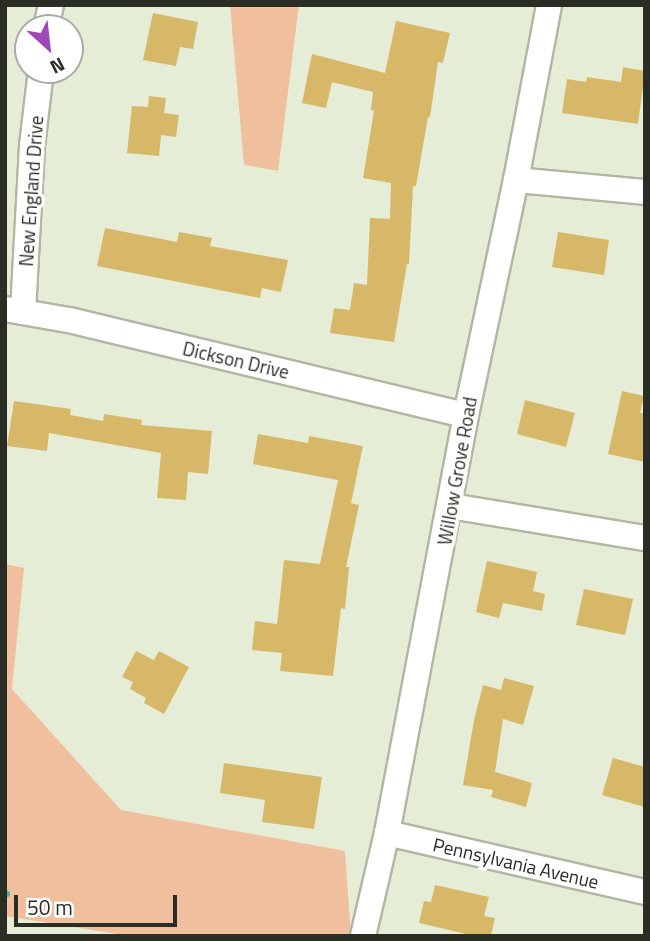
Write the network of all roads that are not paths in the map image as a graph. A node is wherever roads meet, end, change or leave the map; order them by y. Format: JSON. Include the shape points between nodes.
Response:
{"nodes":[{"id":1,"x":549,"y":5,"type":"edge"},
{"id":2,"x":39,"y":84,"type":"edge"},
{"id":3,"x":516,"y":180,"type":"junction"},
{"id":4,"x":645,"y":192,"type":"edge"},
{"id":5,"x":14,"y":311,"type":"edge"},
{"id":6,"x":466,"y":415,"type":"junction"},
{"id":7,"x":451,"y":506,"type":"junction"},
{"id":8,"x":645,"y":538,"type":"edge"},
{"id":9,"x":387,"y":834,"type":"junction"},
{"id":10,"x":645,"y":892,"type":"edge"},
{"id":11,"x":363,"y":936,"type":"edge"}],
"edges":[{"from":1,"to":3,"type":"street","name":"Willow Grove Road"},
{"from":2,"to":5,"type":"street","name":"New England Drive"},
{"from":3,"to":4,"type":"street"},
{"from":3,"to":6,"type":"street","name":"Willow Grove Road"},
{"from":5,"to":6,"type":"street","name":"Dickson Drive"},
{"from":6,"to":7,"type":"street","name":"Willow Grove Road"},
{"from":7,"to":8,"type":"street"},
{"from":7,"to":9,"type":"street","name":"Willow Grove Road"},
{"from":9,"to":10,"type":"street","name":"Pennsylvania Avenue"},
{"from":9,"to":11,"type":"street","name":"Willow Grove Road"}]}
